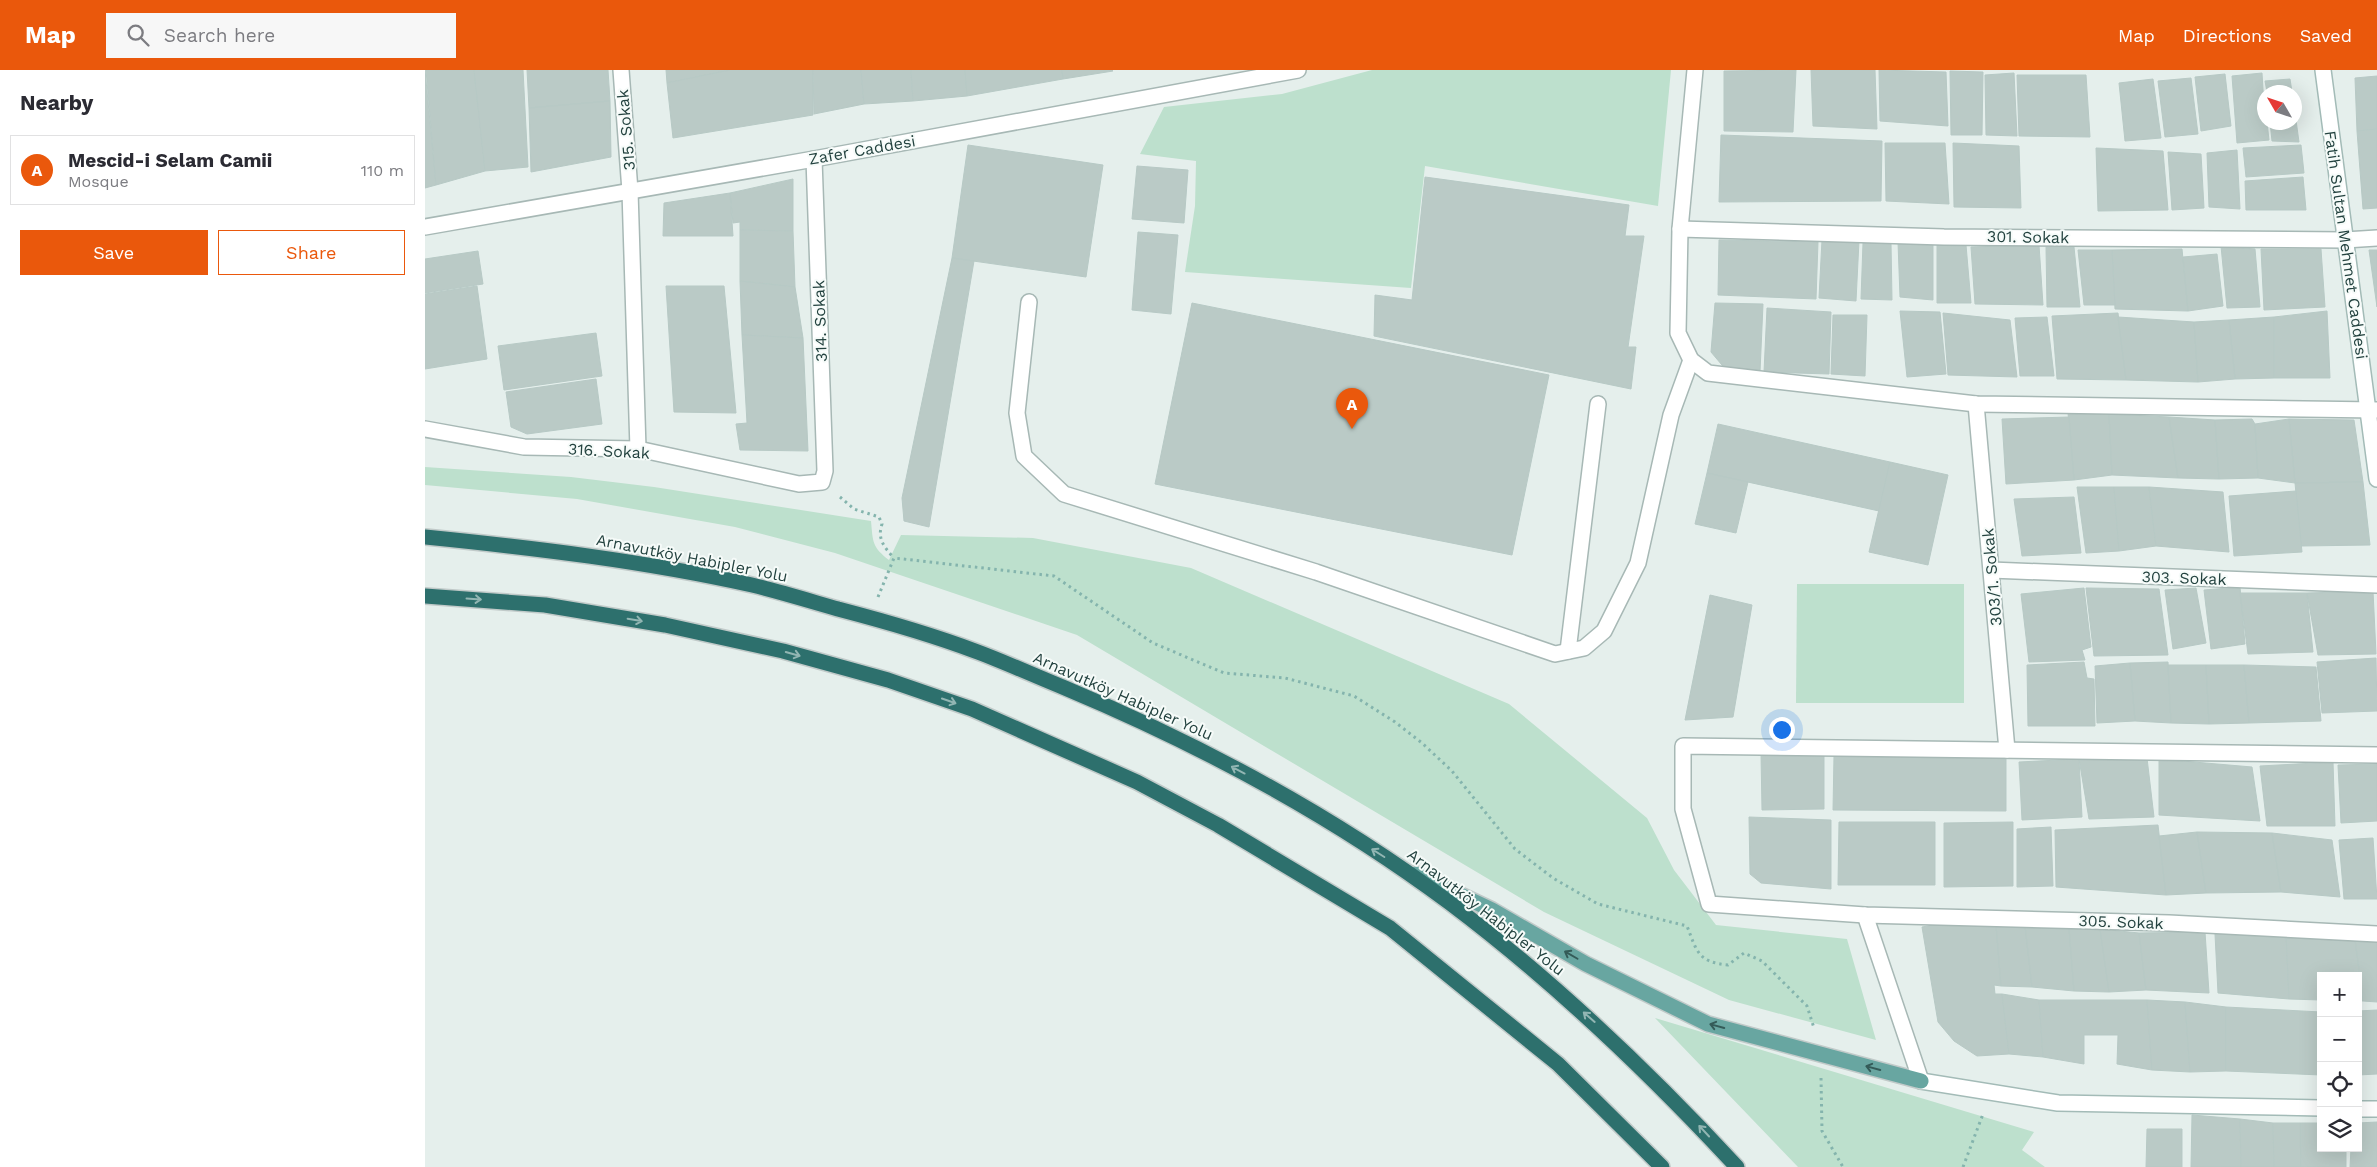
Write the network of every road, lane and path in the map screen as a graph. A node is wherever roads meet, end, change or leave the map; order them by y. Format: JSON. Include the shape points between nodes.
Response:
{"nodes":[{"id":1,"x":621,"y":70,"type":"edge"},
{"id":2,"x":1298,"y":70,"type":"edge"},
{"id":3,"x":1695,"y":70,"type":"edge"},
{"id":4,"x":2323,"y":70,"type":"edge"},
{"id":5,"x":814,"y":159,"type":"junction"},
{"id":6,"x":630,"y":190,"type":"junction"},
{"id":7,"x":425,"y":227,"type":"edge"},
{"id":8,"x":1680,"y":229,"type":"junction"},
{"id":9,"x":2377,"y":238,"type":"edge"},
{"id":10,"x":2345,"y":240,"type":"junction"},
{"id":11,"x":1029,"y":302,"type":"dead end"},
{"id":12,"x":1691,"y":360,"type":"junction"},
{"id":13,"x":1598,"y":404,"type":"dead end"},
{"id":14,"x":1976,"y":404,"type":"junction"},
{"id":15,"x":2372,"y":410,"type":"edge"},
{"id":16,"x":425,"y":429,"type":"edge"},
{"id":17,"x":638,"y":449,"type":"junction"},
{"id":18,"x":2377,"y":479,"type":"edge"},
{"id":19,"x":822,"y":482,"type":"junction"},
{"id":20,"x":425,"y":537,"type":"edge"},
{"id":21,"x":894,"y":558,"type":"junction"},
{"id":22,"x":1991,"y":570,"type":"junction"},
{"id":23,"x":2377,"y":585,"type":"edge"},
{"id":24,"x":425,"y":596,"type":"edge"},
{"id":25,"x":870,"y":618,"type":"junction"},
{"id":26,"x":1568,"y":651,"type":"junction"},
{"id":27,"x":2007,"y":750,"type":"junction"},
{"id":28,"x":2377,"y":755,"type":"edge"},
{"id":29,"x":1396,"y":864,"type":"junction"},
{"id":30,"x":1865,"y":915,"type":"junction"},
{"id":31,"x":2377,"y":934,"type":"edge"},
{"id":32,"x":1823,"y":1055,"type":"junction"},
{"id":33,"x":1921,"y":1081,"type":"junction"},
{"id":34,"x":1992,"y":1093,"type":"junction"},
{"id":35,"x":2317,"y":1108,"type":"edge"},
{"id":36,"x":2362,"y":1109,"type":"edge"},
{"id":37,"x":2377,"y":1109,"type":"edge"},
{"id":38,"x":1662,"y":1167,"type":"edge"},
{"id":39,"x":1737,"y":1167,"type":"edge"},
{"id":40,"x":1843,"y":1167,"type":"edge"},
{"id":41,"x":1963,"y":1167,"type":"edge"}],
"edges":[{"from":1,"to":6,"type":"street","name":"315. Sokak"},
{"from":2,"to":5,"type":"street","name":"Zafer Caddesi"},
{"from":3,"to":8,"type":"street"},
{"from":4,"to":10,"type":"street","name":"Fatih Sultan Mehmet Caddesi"},
{"from":5,"to":6,"type":"street","name":"Zafer Caddesi"},
{"from":5,"to":19,"type":"street","name":"314. Sokak","via":[[825,471]]},
{"from":6,"to":7,"type":"street","name":"Zafer Caddesi"},
{"from":6,"to":17,"type":"street","name":"315. Sokak"},
{"from":8,"to":10,"type":"street","name":"301. Sokak","via":[[1943,237]]},
{"from":8,"to":12,"type":"street","via":[[1678,333]]},
{"from":9,"to":10,"type":"street","name":"301. Sokak"},
{"from":10,"to":15,"type":"street","name":"Fatih Sultan Mehmet Caddesi"},
{"from":11,"to":26,"type":"street","via":[[1017,413],[1024,456],[1064,494],[1317,572],[1555,654]]},
{"from":12,"to":14,"type":"street","via":[[1708,373]]},
{"from":12,"to":26,"type":"street","via":[[1671,415],[1638,563],[1604,630],[1584,648]]},
{"from":13,"to":26,"type":"street"},
{"from":14,"to":15,"type":"street"},
{"from":14,"to":22,"type":"street","name":"303/1. Sokak"},
{"from":15,"to":18,"type":"street","name":"Fatih Sultan Mehmet Caddesi"},
{"from":16,"to":17,"type":"street","name":"316. Sokak","via":[[524,447]]},
{"from":17,"to":19,"type":"street","name":"316. Sokak","via":[[799,484]]},
{"from":19,"to":21,"type":"path","via":[[854,509],[879,517],[881,542]]},
{"from":20,"to":25,"type":"highway","name":"Arnavutköy Habipler Yolu","via":[[560,551],[672,570],[753,585]]},
{"from":21,"to":25,"type":"path"},
{"from":21,"to":32,"type":"path","via":[[1054,576],[1153,643],[1224,673],[1285,678],[1354,696],[1423,743],[1453,771],[1515,849],[1553,878],[1598,904],[1687,926],[1697,951],[1710,963],[1728,965],[1744,953],[1762,961],[1807,1006]]},
{"from":22,"to":23,"type":"street","name":"303. Sokak"},
{"from":22,"to":27,"type":"street","name":"303/1. Sokak"},
{"from":24,"to":38,"type":"highway","one_way":true,"via":[[545,604],[665,625],[783,651],[887,680],[972,709],[1129,778],[1219,825],[1390,928],[1558,1064]]},
{"from":29,"to":25,"type":"highway","name":"Arnavutköy Habipler Yolu","one_way":true,"via":[[1264,783],[1166,732],[975,651]]},
{"from":27,"to":28,"type":"street"},
{"from":27,"to":30,"type":"street","name":"305. Sokak","via":[[1683,746],[1683,809],[1709,904]]},
{"from":32,"to":29,"type":"main road","one_way":true,"via":[[1708,1024],[1586,964],[1492,910]]},
{"from":39,"to":29,"type":"highway","name":"Arnavutköy Habipler Yolu","one_way":true,"via":[[1673,1098],[1594,1021],[1524,961]]},
{"from":30,"to":31,"type":"street","name":"305. Sokak","via":[[2169,923]]},
{"from":30,"to":33,"type":"street"},
{"from":33,"to":32,"type":"main road","one_way":true},
{"from":32,"to":40,"type":"path","via":[[1822,1130]]},
{"from":33,"to":34,"type":"street"},
{"from":34,"to":35,"type":"street","via":[[2058,1103]]},
{"from":34,"to":41,"type":"path"},
{"from":36,"to":37,"type":"street"}]}
